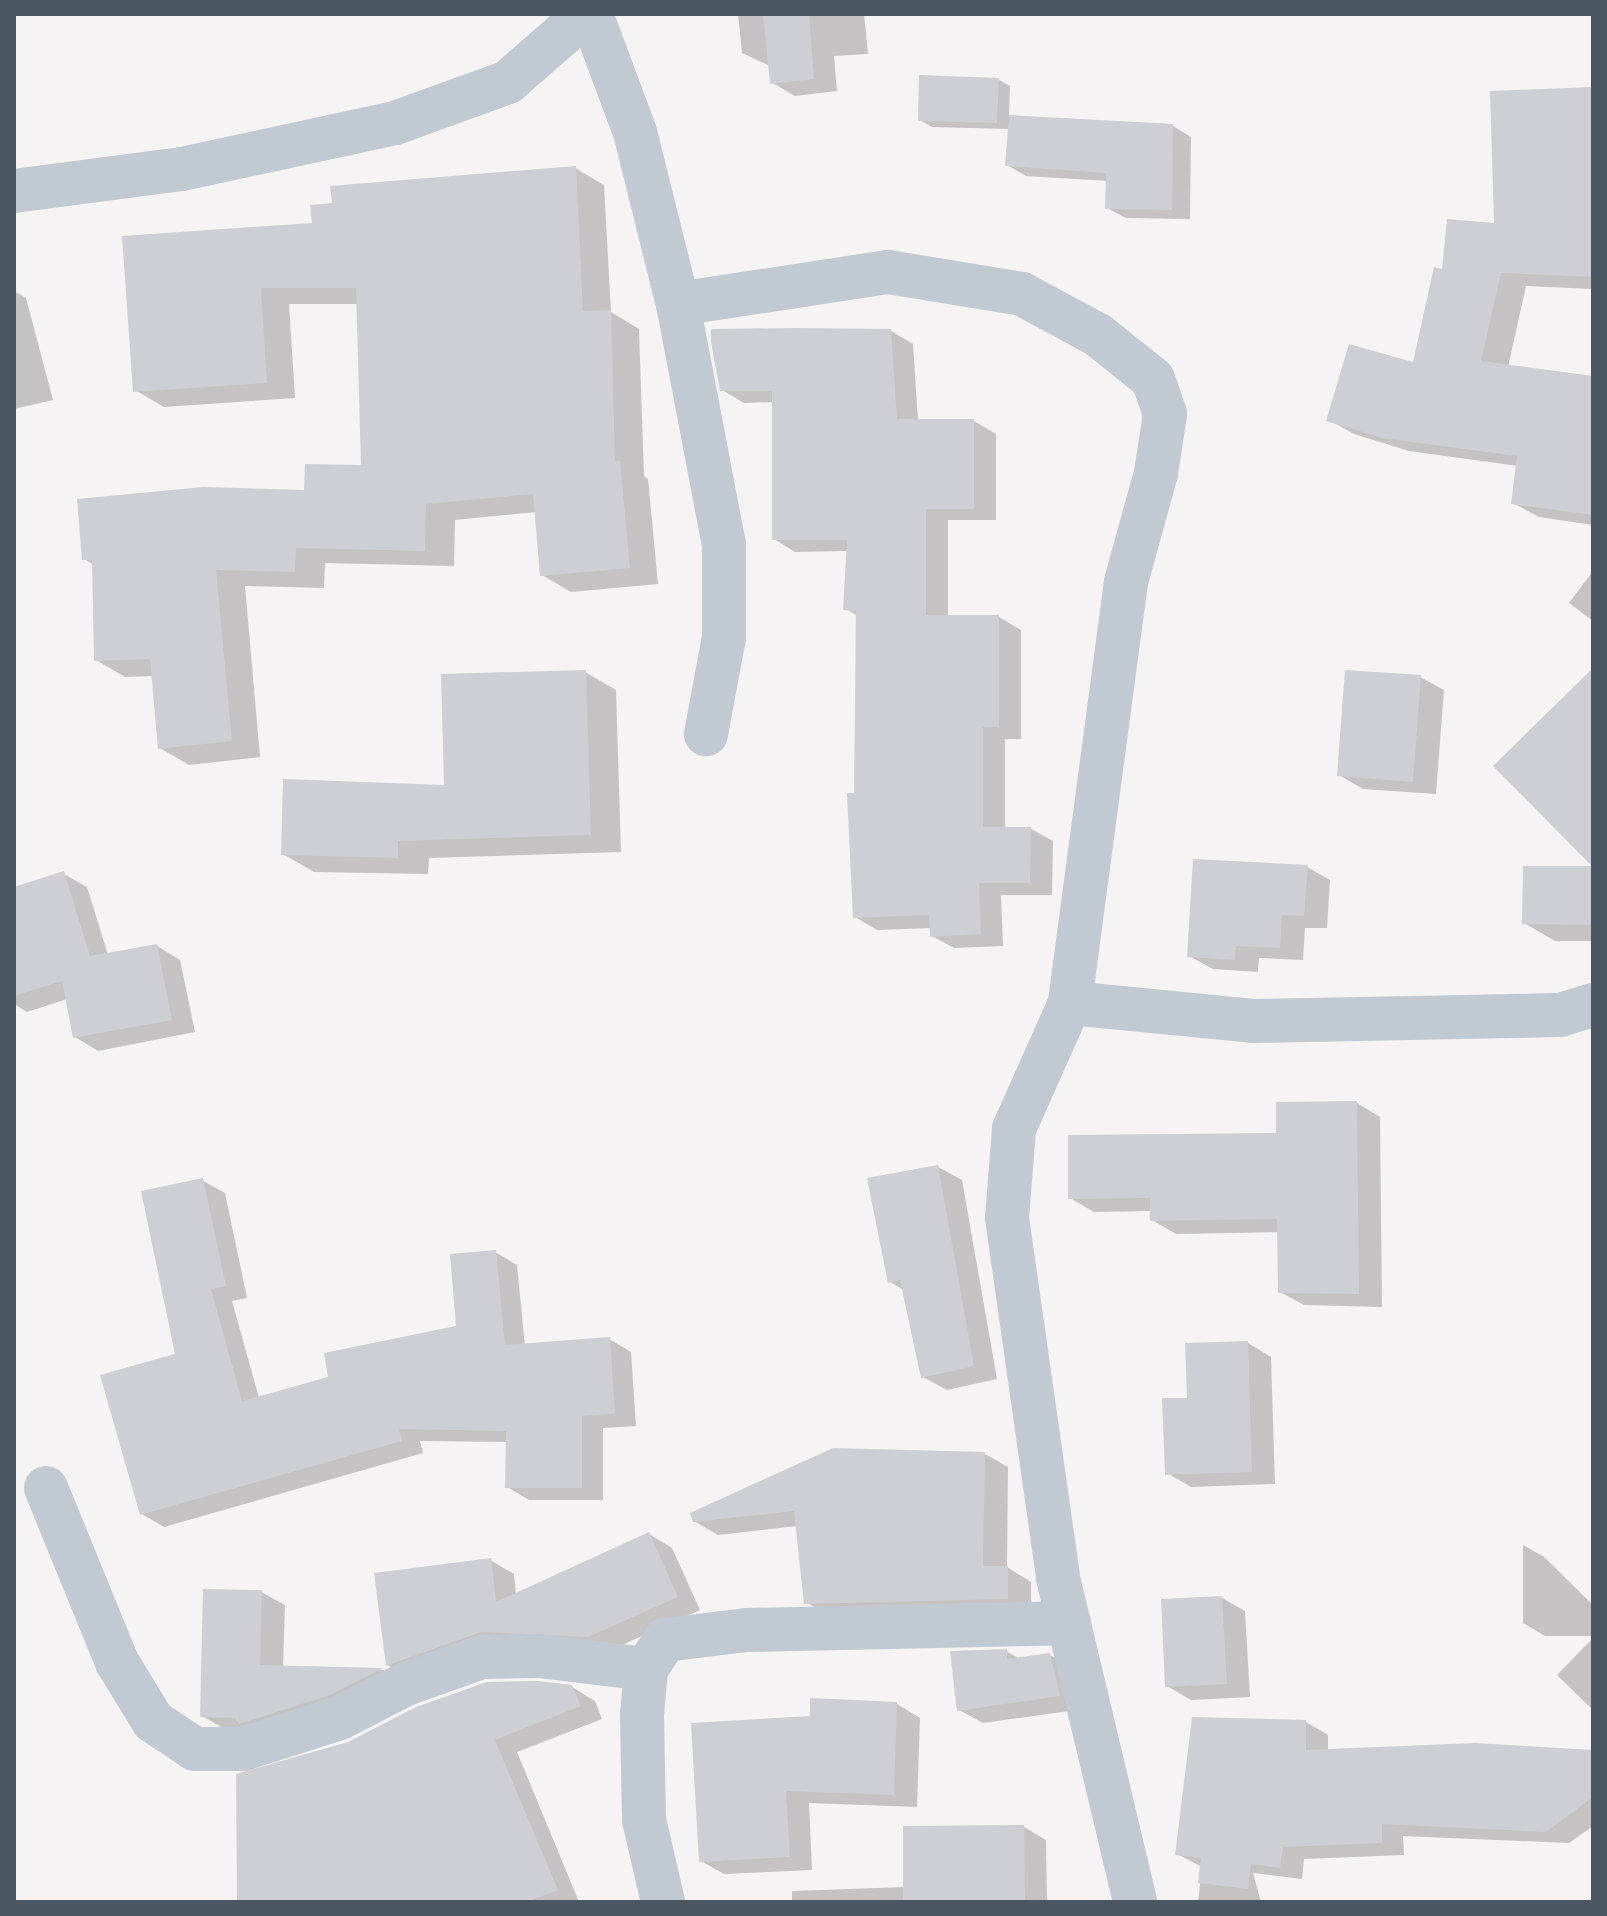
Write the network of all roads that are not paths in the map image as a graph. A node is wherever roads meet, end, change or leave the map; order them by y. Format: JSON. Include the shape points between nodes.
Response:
{"nodes":[{"id":1,"x":588,"y":14,"type":"edge"},
{"id":2,"x":14,"y":191,"type":"edge"},
{"id":3,"x":678,"y":304,"type":"junction"},
{"id":4,"x":706,"y":734,"type":"dead end"},
{"id":5,"x":1070,"y":1003,"type":"junction"},
{"id":6,"x":1593,"y":1005,"type":"edge"},
{"id":7,"x":46,"y":1488,"type":"dead end"},
{"id":8,"x":1069,"y":1623,"type":"junction"},
{"id":9,"x":646,"y":1669,"type":"junction"},
{"id":10,"x":663,"y":1902,"type":"edge"},
{"id":11,"x":1135,"y":1902,"type":"edge"}],
"edges":[{"from":1,"to":2,"type":"street","via":[[508,82],[395,123],[182,169]]},
{"from":1,"to":3,"type":"street","via":[[635,132]]},
{"from":3,"to":4,"type":"street","via":[[724,545],[724,637]]},
{"from":3,"to":5,"type":"street","via":[[888,272],[948,278],[1022,294],[1098,335],[1153,379],[1165,414],[1156,473],[1126,582]]},
{"from":5,"to":6,"type":"street","via":[[1253,1021],[1544,1015]]},
{"from":5,"to":8,"type":"street","via":[[1014,1129],[1007,1218],[1058,1578]]},
{"from":7,"to":9,"type":"street","via":[[117,1662],[153,1721],[195,1749],[243,1749],[482,1657],[539,1656]]},
{"from":8,"to":9,"type":"street","via":[[746,1630],[665,1640]]},
{"from":8,"to":11,"type":"street"},
{"from":9,"to":10,"type":"street","via":[[644,1820]]}]}
